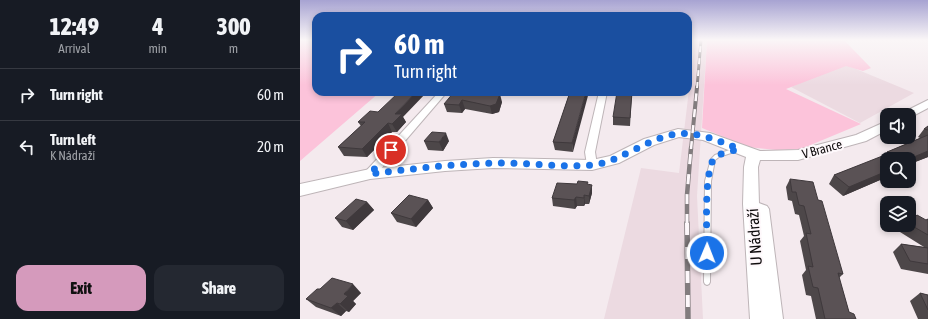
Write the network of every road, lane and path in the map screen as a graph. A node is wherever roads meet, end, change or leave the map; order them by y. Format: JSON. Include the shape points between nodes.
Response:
{"nodes":[{"id":1,"x":438,"y":96,"type":"edge"},
{"id":2,"x":602,"y":96,"type":"edge"},
{"id":3,"x":928,"y":103,"type":"edge"},
{"id":4,"x":916,"y":110,"type":"edge"},
{"id":5,"x":880,"y":128,"type":"edge"},
{"id":6,"x":746,"y":152,"type":"junction"},
{"id":7,"x":592,"y":165,"type":"junction"},
{"id":8,"x":370,"y":174,"type":"junction"},
{"id":9,"x":300,"y":190,"type":"edge"},
{"id":10,"x":751,"y":204,"type":"junction"},
{"id":11,"x":707,"y":282,"type":"dead end"},
{"id":12,"x":761,"y":319,"type":"edge"},
{"id":13,"x":775,"y":319,"type":"edge"}],
"edges":[{"from":1,"to":8,"type":"street"},
{"from":2,"to":7,"type":"street","via":[[590,152]]},
{"from":3,"to":4,"type":"main road"},
{"from":5,"to":6,"type":"main road","name":"V Brance","via":[[861,138],[798,155],[771,156]]},
{"from":6,"to":7,"type":"main road","name":"V Brance","via":[[704,136],[678,133],[649,142],[614,160]]},
{"from":6,"to":10,"type":"main road","name":"U Nádraží","via":[[751,167]]},
{"from":6,"to":11,"type":"lane","via":[[717,156],[713,159],[708,181]]},
{"from":7,"to":8,"type":"main road","name":"V Brance","via":[[493,163]]},
{"from":8,"to":9,"type":"main road","name":"V Brance"},
{"from":10,"to":12,"type":"main road","name":"U Nádraží"},
{"from":10,"to":13,"type":"street","via":[[763,209]]}]}
